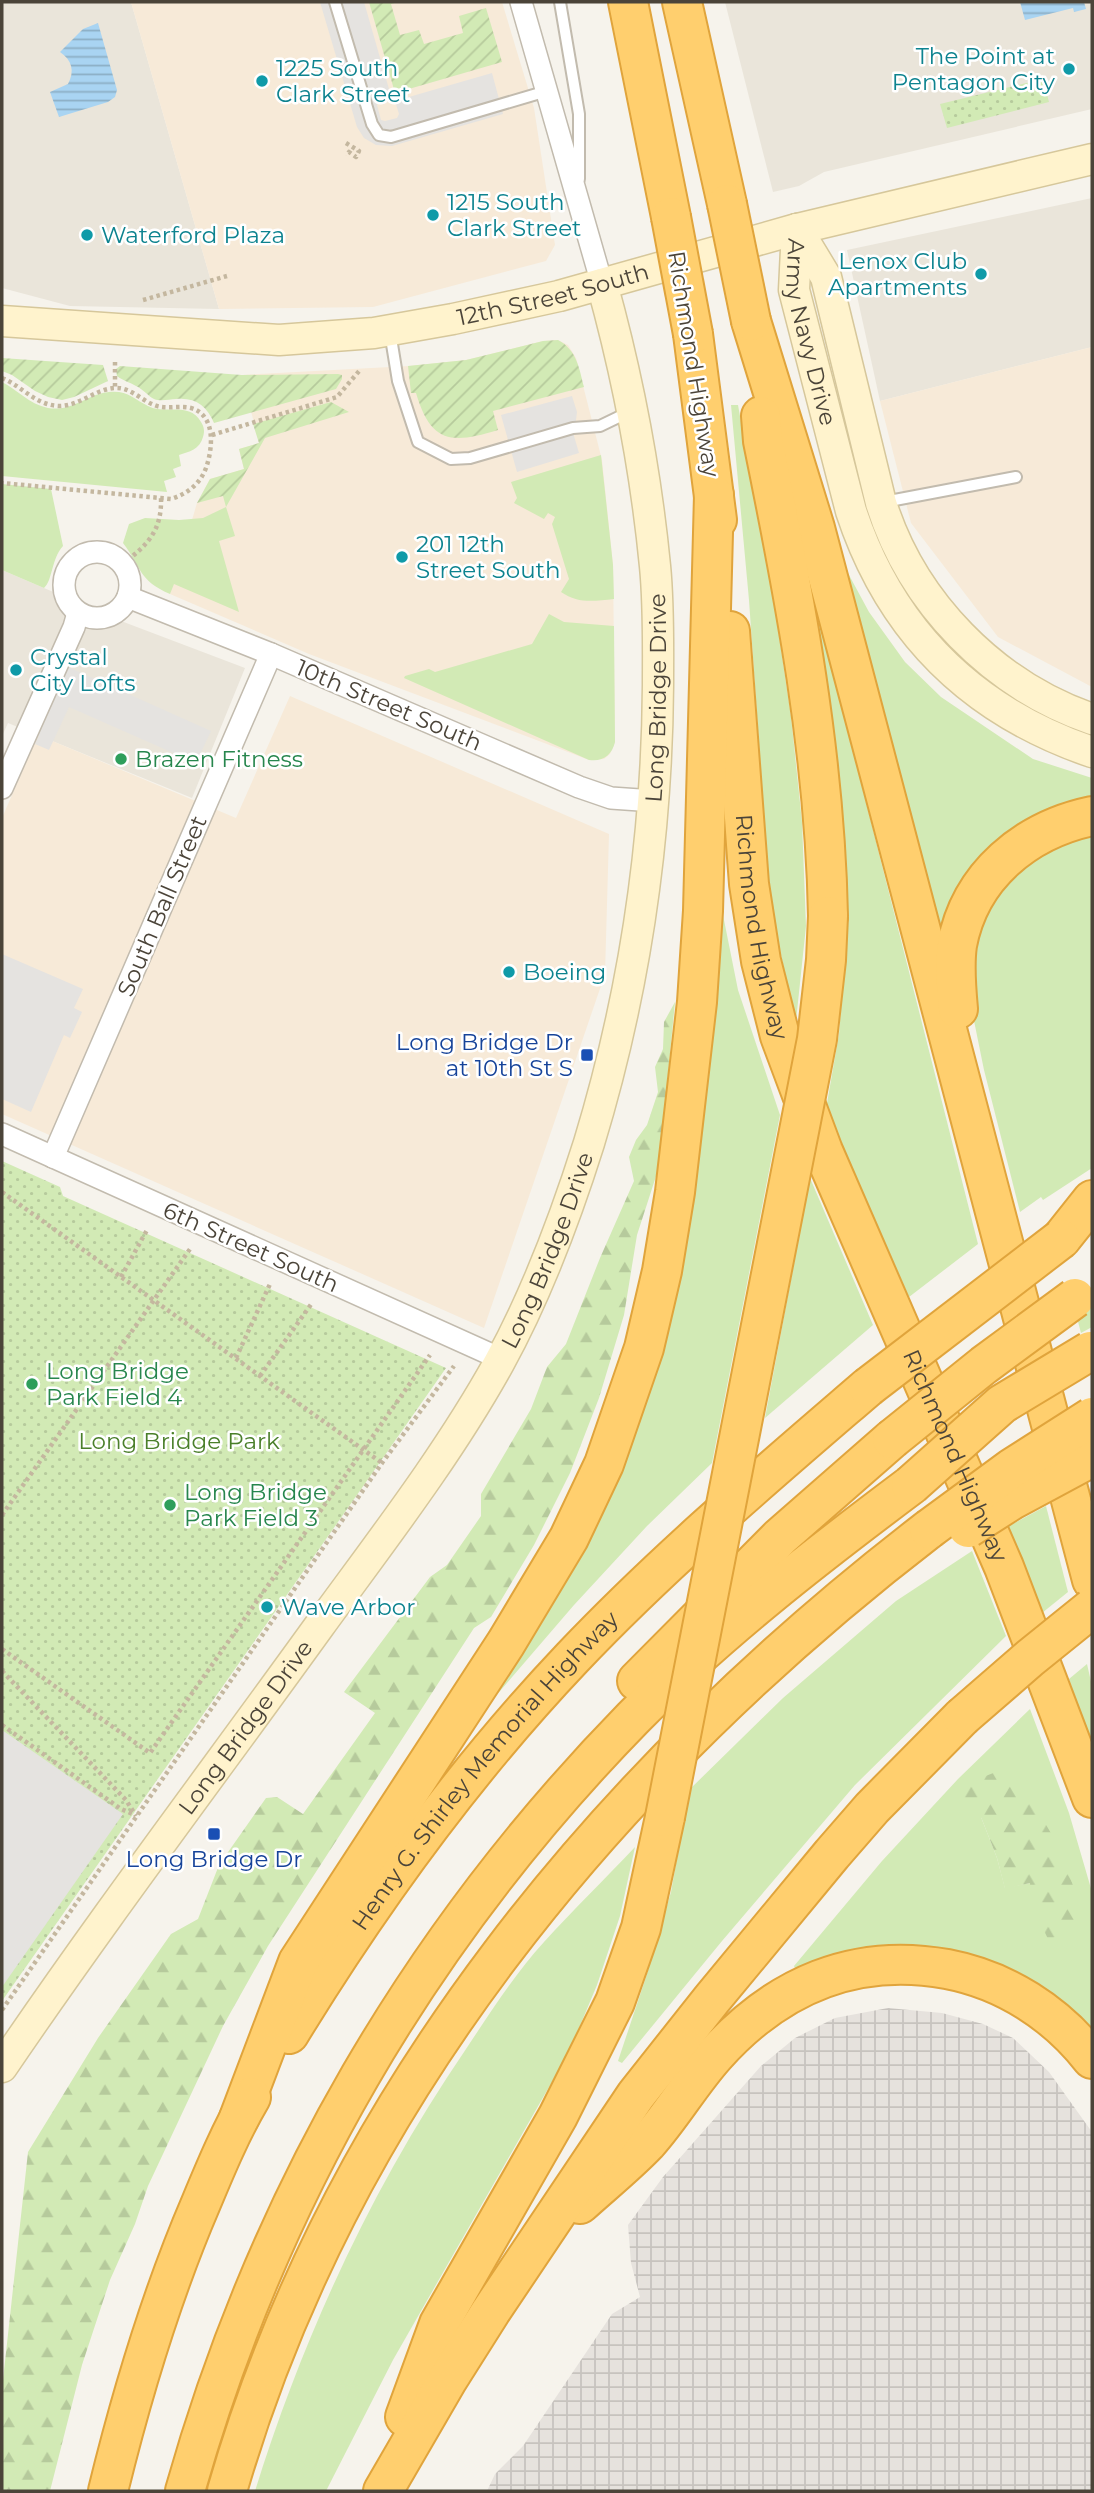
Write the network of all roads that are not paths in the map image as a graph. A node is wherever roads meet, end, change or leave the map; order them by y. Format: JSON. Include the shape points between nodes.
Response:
{"nodes":[{"id":1,"x":335,"y":2,"type":"edge"},
{"id":2,"x":521,"y":2,"type":"edge"},
{"id":3,"x":560,"y":2,"type":"edge"},
{"id":4,"x":606,"y":2,"type":"edge"},
{"id":5,"x":628,"y":2,"type":"edge"},
{"id":6,"x":682,"y":2,"type":"edge"},
{"id":7,"x":696,"y":2,"type":"edge"},
{"id":8,"x":547,"y":91,"type":"junction"},
{"id":9,"x":706,"y":112,"type":"junction"},
{"id":10,"x":1092,"y":159,"type":"edge"},
{"id":11,"x":668,"y":200,"type":"junction"},
{"id":12,"x":578,"y":201,"type":"junction"},
{"id":13,"x":797,"y":229,"type":"junction"},
{"id":14,"x":603,"y":284,"type":"junction"},
{"id":15,"x":2,"y":321,"type":"edge"},
{"id":16,"x":751,"y":321,"type":"junction"},
{"id":17,"x":390,"y":331,"type":"junction"},
{"id":18,"x":847,"y":363,"type":"junction"},
{"id":19,"x":815,"y":371,"type":"junction"},
{"id":20,"x":632,"y":411,"type":"junction"},
{"id":21,"x":1016,"y":477,"type":"dead end"},
{"id":22,"x":713,"y":495,"type":"junction"},
{"id":23,"x":881,"y":503,"type":"junction"},
{"id":24,"x":890,"y":531,"type":"junction"},
{"id":25,"x":862,"y":544,"type":"junction"},
{"id":26,"x":128,"y":597,"type":"junction"},
{"id":27,"x":78,"y":612,"type":"junction"},
{"id":28,"x":271,"y":654,"type":"junction"},
{"id":29,"x":1092,"y":719,"type":"edge"},
{"id":30,"x":1092,"y":752,"type":"edge"},
{"id":31,"x":2,"y":789,"type":"edge"},
{"id":32,"x":654,"y":802,"type":"junction"},
{"id":33,"x":1092,"y":816,"type":"edge"},
{"id":34,"x":964,"y":1091,"type":"junction"},
{"id":35,"x":2,"y":1134,"type":"edge"},
{"id":36,"x":53,"y":1157,"type":"junction"},
{"id":37,"x":1092,"y":1200,"type":"edge"},
{"id":38,"x":1092,"y":1218,"type":"edge"},
{"id":39,"x":1061,"y":1239,"type":"junction"},
{"id":40,"x":1083,"y":1292,"type":"edge"},
{"id":41,"x":1091,"y":1357,"type":"edge"},
{"id":42,"x":501,"y":1359,"type":"junction"},
{"id":43,"x":1092,"y":1417,"type":"edge"},
{"id":44,"x":1092,"y":1457,"type":"edge"},
{"id":45,"x":934,"y":1537,"type":"junction"},
{"id":46,"x":1092,"y":1580,"type":"edge"},
{"id":47,"x":1092,"y":1608,"type":"edge"},
{"id":48,"x":1092,"y":1798,"type":"edge"},
{"id":49,"x":1092,"y":2059,"type":"edge"},
{"id":50,"x":2,"y":2067,"type":"edge"},
{"id":51,"x":239,"y":2118,"type":"junction"},
{"id":52,"x":538,"y":2243,"type":"junction"},
{"id":53,"x":266,"y":2259,"type":"junction"},
{"id":54,"x":108,"y":2491,"type":"edge"},
{"id":55,"x":185,"y":2491,"type":"edge"},
{"id":56,"x":227,"y":2491,"type":"edge"},
{"id":57,"x":381,"y":2491,"type":"edge"}],
"edges":[{"from":1,"to":8,"type":"lane","via":[[379,135],[391,137]]},
{"from":2,"to":8,"type":"street"},
{"from":3,"to":12,"type":"lane","via":[[579,114]]},
{"from":4,"to":11,"type":"highway"},
{"from":5,"to":11,"type":"highway","name":"Richmond Highway"},
{"from":6,"to":9,"type":"highway"},
{"from":7,"to":9,"type":"highway"},
{"from":8,"to":12,"type":"street"},
{"from":9,"to":16,"type":"highway","bridge":true},
{"from":10,"to":13,"type":"street","name":"12th Street South"},
{"from":11,"to":22,"type":"highway","name":"Richmond Highway","bridge":true,"via":[[693,334]]},
{"from":12,"to":14,"type":"street"},
{"from":13,"to":14,"type":"street","name":"12th Street South"},
{"from":13,"to":18,"type":"street","name":"Army Navy Drive","via":[[826,277]]},
{"from":13,"to":19,"type":"street","name":"Army Navy Drive","via":[[794,290]]},
{"from":14,"to":17,"type":"street","name":"12th Street South"},
{"from":14,"to":20,"type":"street","name":"Long Bridge Drive"},
{"from":15,"to":17,"type":"street","name":"12th Street South","via":[[279,340]]},
{"from":16,"to":34,"type":"highway","via":[[816,528]]},
{"from":16,"to":57,"type":"highway","bridge":true,"via":[[763,441],[818,757],[828,916],[817,1039],[641,1928],[615,2002],[587,2062],[439,2324]]},
{"from":17,"to":20,"type":"lane","via":[[398,381],[418,442],[451,459],[573,428],[600,426]]},
{"from":18,"to":19,"type":"street"},
{"from":18,"to":23,"type":"street","name":"Army Navy Drive"},
{"from":19,"to":25,"type":"street","name":"Army Navy Drive"},
{"from":20,"to":32,"type":"street","name":"Long Bridge Drive","via":[[658,606]]},
{"from":21,"to":23,"type":"lane"},
{"from":22,"to":48,"type":"highway","name":"Richmond Highway","via":[[734,665],[749,884],[761,961],[780,1037],[823,1151],[1004,1567]]},
{"from":22,"to":51,"type":"highway","via":[[697,1002],[675,1192],[644,1348],[604,1464],[569,1538],[513,1633],[298,1962]]},
{"from":23,"to":24,"type":"street","name":"Army Navy Drive"},
{"from":24,"to":25,"type":"street"},
{"from":24,"to":29,"type":"street","name":"Army Navy Drive","via":[[930,599],[985,658],[1052,702]]},
{"from":25,"to":30,"type":"street","name":"Army Navy Drive","via":[[902,617],[957,677],[1021,723]]},
{"from":26,"to":27,"type":"street","via":[[112,614],[101,618]]},
{"from":26,"to":27,"type":"street","via":[[129,576],[122,564],[98,552],[78,559],[66,575],[66,596]]},
{"from":26,"to":28,"type":"street","name":"10th Street South"},
{"from":27,"to":31,"type":"street"},
{"from":28,"to":32,"type":"street","name":"10th Street South","via":[[579,787],[611,798]]},
{"from":28,"to":36,"type":"street","name":"South Ball Street"},
{"from":32,"to":42,"type":"street","name":"Long Bridge Drive","via":[[642,918],[609,1078],[548,1259]]},
{"from":33,"to":34,"type":"highway","via":[[1057,825],[1020,845],[991,872],[969,907],[956,966]]},
{"from":34,"to":46,"type":"highway"},
{"from":35,"to":36,"type":"street","name":"6th Street South"},
{"from":36,"to":42,"type":"street","name":"6th Street South"},
{"from":37,"to":39,"type":"highway"},
{"from":38,"to":39,"type":"highway","name":"Henry G. Shirley Memorial Highway"},
{"from":39,"to":51,"type":"highway","name":"Henry G. Shirley Memorial Highway","bridge":true,"via":[[868,1387],[722,1514],[571,1659],[453,1795],[378,1895]]},
{"from":40,"to":53,"type":"highway","bridge":true,"via":[[892,1439],[780,1537],[643,1674],[570,1756],[458,1894],[361,2038],[300,2146]]},
{"from":41,"to":53,"type":"highway","bridge":true,"via":[[1002,1404],[670,1683],[600,1753],[531,1832],[447,1941],[378,2044]]},
{"from":42,"to":50,"type":"street","name":"Long Bridge Drive","via":[[426,1476]]},
{"from":43,"to":45,"type":"highway","bridge":true,"via":[[1012,1468]]},
{"from":44,"to":45,"type":"highway","bridge":true},
{"from":45,"to":56,"type":"highway","via":[[844,1618],[745,1682],[645,1782],[562,1875],[484,1975],[383,2128],[358,2175],[273,2354]]},
{"from":47,"to":52,"type":"highway","bridge":true,"via":[[962,1717],[872,1808],[712,1998],[611,2130]]},
{"from":49,"to":52,"type":"highway","via":[[1036,2005],[960,1971],[902,1964],[830,1975],[771,2004],[735,2034],[647,2142]]},
{"from":51,"to":54,"type":"highway","name":"Henry G. Shirley Memorial Highway","via":[[167,2288]]},
{"from":52,"to":57,"type":"highway"},
{"from":53,"to":55,"type":"highway","via":[[220,2374]]}]}
